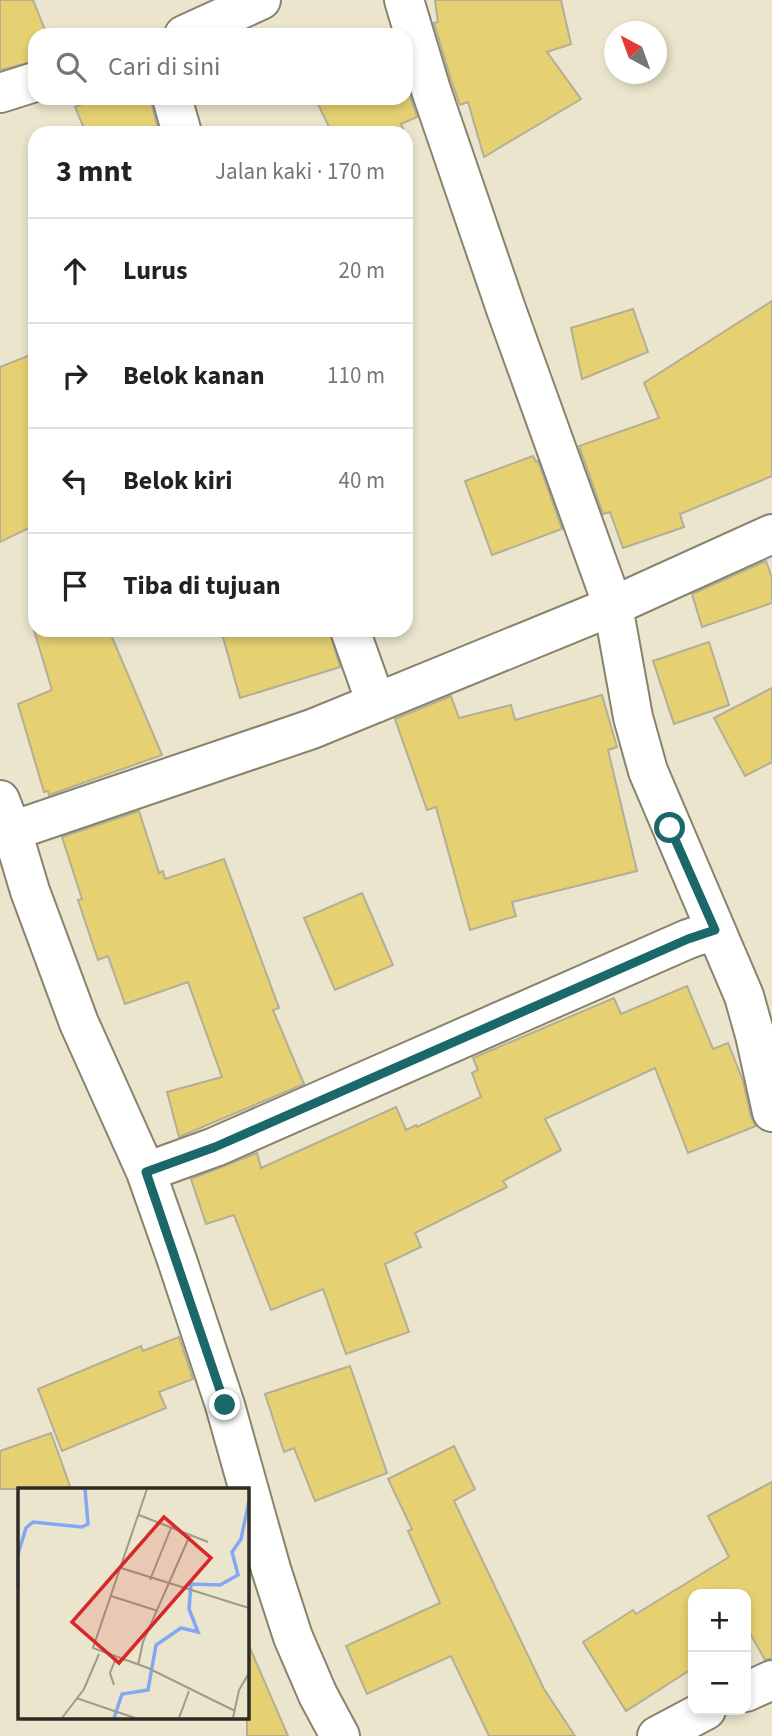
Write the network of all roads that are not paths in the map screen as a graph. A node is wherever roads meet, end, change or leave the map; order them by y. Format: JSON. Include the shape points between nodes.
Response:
{"nodes":[{"id":1,"x":261,"y":0,"type":"edge"},
{"id":2,"x":404,"y":0,"type":"edge"},
{"id":3,"x":199,"y":28,"type":"edge"},
{"id":4,"x":412,"y":28,"type":"edge"},
{"id":5,"x":413,"y":30,"type":"edge"},
{"id":6,"x":28,"y":84,"type":"edge"},
{"id":7,"x":0,"y":93,"type":"edge"},
{"id":8,"x":174,"y":105,"type":"edge"},
{"id":9,"x":180,"y":126,"type":"edge"},
{"id":10,"x":772,"y":534,"type":"edge"},
{"id":11,"x":613,"y":606,"type":"junction"},
{"id":12,"x":352,"y":637,"type":"edge"},
{"id":13,"x":376,"y":703,"type":"junction"},
{"id":14,"x":6,"y":815,"type":"edge"},
{"id":15,"x":715,"y":930,"type":"junction"},
{"id":16,"x":772,"y":1112,"type":"edge"},
{"id":17,"x":146,"y":1172,"type":"junction"},
{"id":18,"x":772,"y":1680,"type":"edge"},
{"id":19,"x":751,"y":1690,"type":"edge"},
{"id":20,"x":707,"y":1719,"type":"edge"},
{"id":21,"x":340,"y":1736,"type":"edge"},
{"id":22,"x":657,"y":1736,"type":"edge"}],
"edges":[{"from":1,"to":3,"type":"street"},
{"from":2,"to":4,"type":"street"},
{"from":5,"to":11,"type":"street","via":[[501,296]]},
{"from":6,"to":7,"type":"street"},
{"from":8,"to":9,"type":"street"},
{"from":10,"to":11,"type":"street"},
{"from":11,"to":13,"type":"street"},
{"from":11,"to":15,"type":"street","via":[[648,771]]},
{"from":12,"to":13,"type":"street"},
{"from":13,"to":14,"type":"street","via":[[274,742]]},
{"from":14,"to":17,"type":"street","via":[[79,1023]]},
{"from":15,"to":16,"type":"street","via":[[744,996]]},
{"from":15,"to":17,"type":"street","via":[[215,1147]]},
{"from":17,"to":21,"type":"street","via":[[225,1405],[293,1637]]},
{"from":18,"to":19,"type":"street"},
{"from":20,"to":22,"type":"street"}]}
